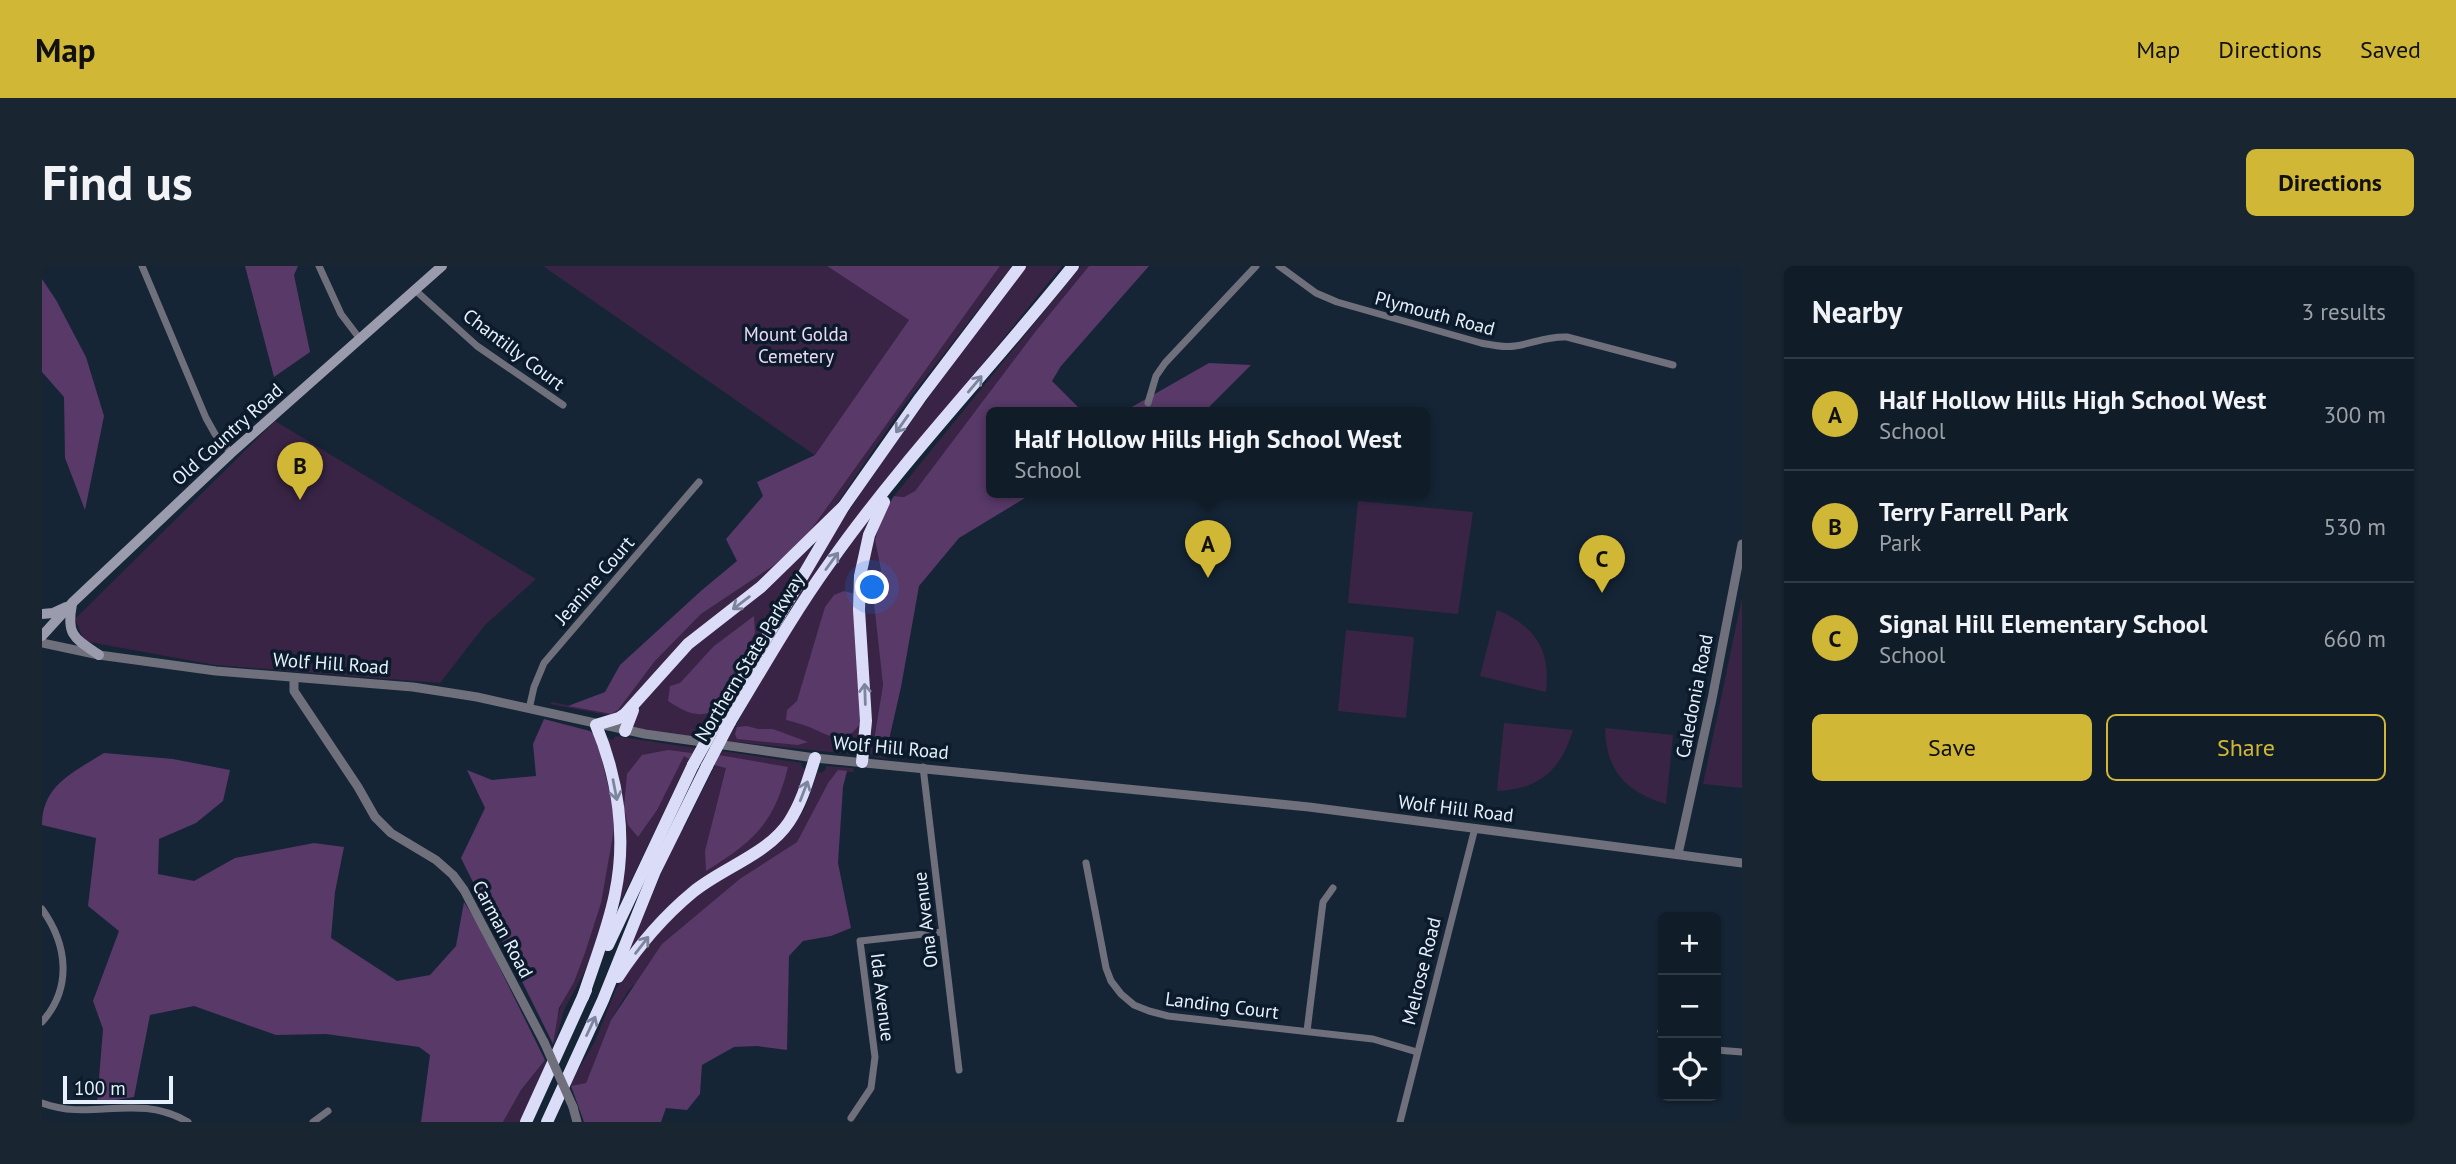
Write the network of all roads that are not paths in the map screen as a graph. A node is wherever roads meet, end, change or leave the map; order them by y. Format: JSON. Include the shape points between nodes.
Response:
{"nodes":[{"id":1,"x":142,"y":266,"type":"edge"},
{"id":2,"x":319,"y":266,"type":"edge"},
{"id":3,"x":442,"y":266,"type":"edge"},
{"id":4,"x":1020,"y":266,"type":"edge"},
{"id":5,"x":1073,"y":266,"type":"edge"},
{"id":6,"x":1256,"y":266,"type":"edge"},
{"id":7,"x":1279,"y":266,"type":"edge"},
{"id":8,"x":415,"y":290,"type":"junction"},
{"id":9,"x":360,"y":339,"type":"junction"},
{"id":10,"x":1672,"y":365,"type":"dead end"},
{"id":11,"x":1149,"y":403,"type":"dead end"},
{"id":12,"x":563,"y":405,"type":"dead end"},
{"id":13,"x":231,"y":453,"type":"junction"},
{"id":14,"x":894,"y":480,"type":"junction"},
{"id":15,"x":699,"y":482,"type":"dead end"},
{"id":16,"x":844,"y":506,"type":"junction"},
{"id":17,"x":1742,"y":544,"type":"edge"},
{"id":18,"x":72,"y":603,"type":"junction"},
{"id":19,"x":42,"y":614,"type":"edge"},
{"id":20,"x":42,"y":636,"type":"edge"},
{"id":21,"x":42,"y":643,"type":"edge"},
{"id":22,"x":99,"y":655,"type":"junction"},
{"id":23,"x":294,"y":678,"type":"junction"},
{"id":24,"x":636,"y":703,"type":"junction"},
{"id":25,"x":529,"y":709,"type":"junction"},
{"id":26,"x":724,"y":722,"type":"junction"},
{"id":27,"x":596,"y":725,"type":"junction"},
{"id":28,"x":625,"y":731,"type":"junction"},
{"id":29,"x":815,"y":758,"type":"junction"},
{"id":30,"x":862,"y":762,"type":"junction"},
{"id":31,"x":700,"y":766,"type":"junction"},
{"id":32,"x":923,"y":767,"type":"junction"},
{"id":33,"x":1475,"y":828,"type":"junction"},
{"id":34,"x":1678,"y":854,"type":"junction"},
{"id":35,"x":1086,"y":863,"type":"dead end"},
{"id":36,"x":1742,"y":863,"type":"edge"},
{"id":37,"x":1333,"y":888,"type":"dead end"},
{"id":38,"x":42,"y":909,"type":"edge"},
{"id":39,"x":942,"y":932,"type":"junction"},
{"id":40,"x":583,"y":997,"type":"junction"},
{"id":41,"x":603,"y":1000,"type":"junction"},
{"id":42,"x":42,"y":1022,"type":"edge"},
{"id":43,"x":1307,"y":1031,"type":"junction"},
{"id":44,"x":1721,"y":1050,"type":"edge"},
{"id":45,"x":1417,"y":1052,"type":"junction"},
{"id":46,"x":1742,"y":1052,"type":"edge"},
{"id":47,"x":959,"y":1070,"type":"dead end"},
{"id":48,"x":42,"y":1103,"type":"edge"},
{"id":49,"x":328,"y":1111,"type":"dead end"},
{"id":50,"x":851,"y":1118,"type":"dead end"},
{"id":51,"x":188,"y":1122,"type":"edge"},
{"id":52,"x":313,"y":1122,"type":"edge"},
{"id":53,"x":526,"y":1122,"type":"edge"},
{"id":54,"x":547,"y":1122,"type":"edge"},
{"id":55,"x":578,"y":1122,"type":"edge"},
{"id":56,"x":1400,"y":1122,"type":"edge"}],
"edges":[{"from":1,"to":13,"type":"street","via":[[206,418]]},
{"from":2,"to":9,"type":"street","via":[[341,314]]},
{"from":3,"to":8,"type":"main road","name":"Old Country Road"},
{"from":4,"to":16,"type":"highway","name":"Northern State Parkway","one_way":true},
{"from":14,"to":5,"type":"highway","name":"Northern State Parkway","one_way":true},
{"from":6,"to":11,"type":"street","via":[[1165,363],[1153,383]]},
{"from":7,"to":10,"type":"street","name":"Plymouth Road","via":[[1337,302],[1480,343],[1516,346],[1567,337]]},
{"from":8,"to":9,"type":"main road","name":"Old Country Road"},
{"from":8,"to":12,"type":"street","name":"Chantilly Court","via":[[477,346]]},
{"from":9,"to":13,"type":"main road","name":"Old Country Road"},
{"from":13,"to":18,"type":"main road","name":"Old Country Road"},
{"from":26,"to":14,"type":"highway","name":"Northern State Parkway","one_way":true,"via":[[829,563]]},
{"from":30,"to":14,"type":"highway","one_way":true,"via":[[866,721],[860,576],[869,535]]},
{"from":15,"to":25,"type":"street","name":"Jeanine Court","via":[[544,663]]},
{"from":16,"to":24,"type":"highway","one_way":true,"via":[[761,587],[688,644]]},
{"from":16,"to":26,"type":"highway","name":"Northern State Parkway"},
{"from":17,"to":34,"type":"street","name":"Caledonia Road"},
{"from":18,"to":19,"type":"main road"},
{"from":18,"to":20,"type":"main road","name":"Old Country Road"},
{"from":18,"to":22,"type":"main road","via":[[72,634]]},
{"from":21,"to":22,"type":"street","name":"Wolf Hill Road"},
{"from":22,"to":23,"type":"street","name":"Wolf Hill Road"},
{"from":23,"to":25,"type":"street","name":"Wolf Hill Road","via":[[413,687]]},
{"from":23,"to":55,"type":"street","name":"Carman Road","bridge":true,"via":[[294,691],[375,817],[391,833],[436,860],[464,890],[544,1042]]},
{"from":24,"to":27,"type":"highway","via":[[619,718]]},
{"from":24,"to":28,"type":"highway"},
{"from":25,"to":27,"type":"street","name":"Wolf Hill Road"},
{"from":26,"to":31,"type":"highway","name":"Northern State Parkway","bridge":true},
{"from":27,"to":28,"type":"street","name":"Wolf Hill Road"},
{"from":27,"to":40,"type":"highway","one_way":true,"via":[[615,786],[621,844],[615,895]]},
{"from":28,"to":29,"type":"street","name":"Wolf Hill Road"},
{"from":29,"to":30,"type":"street","name":"Wolf Hill Road"},
{"from":41,"to":29,"type":"highway","one_way":true,"via":[[657,925],[694,891],[761,849],[788,825],[804,795]]},
{"from":30,"to":32,"type":"street","name":"Wolf Hill Road"},
{"from":31,"to":40,"type":"highway","name":"Northern State Parkway"},
{"from":31,"to":41,"type":"highway","name":"Northern State Parkway"},
{"from":32,"to":33,"type":"street","name":"Wolf Hill Road"},
{"from":32,"to":39,"type":"street","name":"Ona Avenue"},
{"from":33,"to":34,"type":"street","name":"Wolf Hill Road"},
{"from":33,"to":45,"type":"street","name":"Melrose Road"},
{"from":34,"to":36,"type":"street","name":"Wolf Hill Road"},
{"from":35,"to":43,"type":"street","name":"Landing Court","via":[[1106,968],[1111,981],[1134,1005],[1168,1016]]},
{"from":37,"to":43,"type":"street","via":[[1323,902]]},
{"from":38,"to":42,"type":"street","via":[[60,939],[63,972],[54,1003]]},
{"from":39,"to":47,"type":"street","name":"Ona Avenue"},
{"from":39,"to":50,"type":"street","name":"Ida Avenue","via":[[860,941],[875,1057],[871,1088]]},
{"from":40,"to":53,"type":"highway","name":"Northern State Parkway"},
{"from":54,"to":41,"type":"highway","name":"Northern State Parkway","one_way":true},
{"from":43,"to":45,"type":"street","name":"Landing Court","via":[[1373,1039]]},
{"from":44,"to":46,"type":"street"},
{"from":45,"to":56,"type":"street","name":"Melrose Road"},
{"from":48,"to":51,"type":"street","via":[[65,1111],[146,1108]]},
{"from":49,"to":52,"type":"street"}]}
